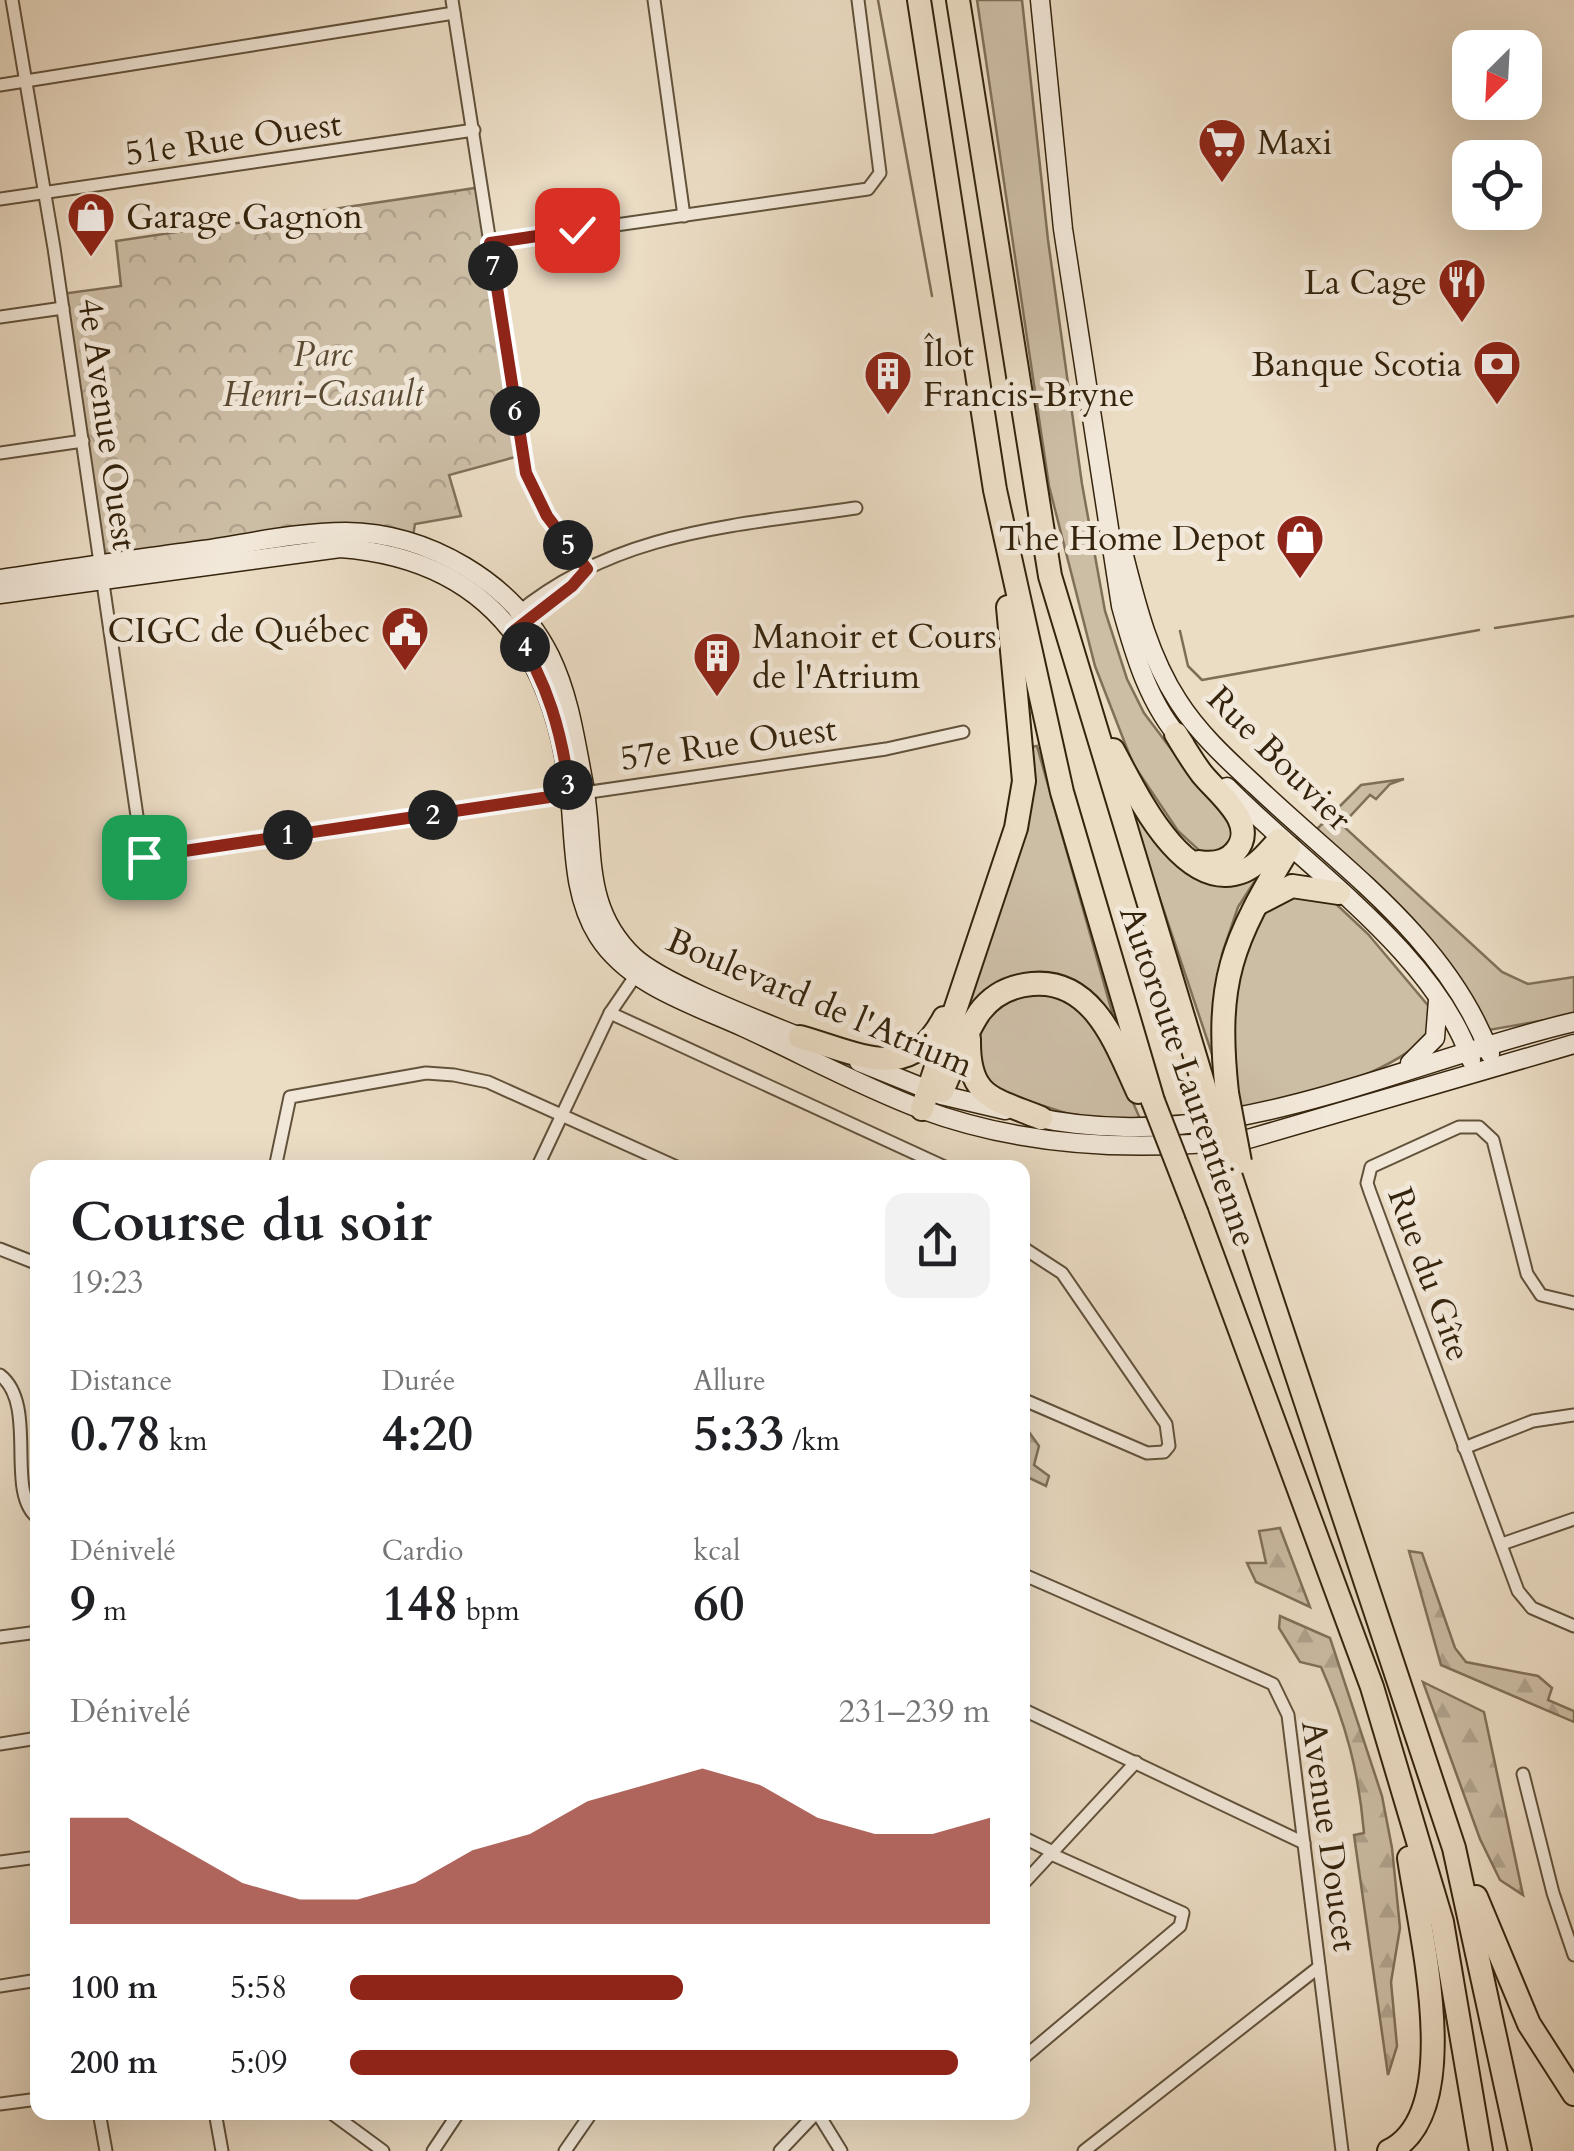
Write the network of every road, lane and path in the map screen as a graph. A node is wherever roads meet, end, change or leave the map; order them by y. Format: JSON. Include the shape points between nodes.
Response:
{"nodes":[{"id":1,"x":12,"y":0,"type":"edge"},
{"id":2,"x":654,"y":0,"type":"edge"},
{"id":3,"x":858,"y":0,"type":"edge"},
{"id":4,"x":919,"y":0,"type":"edge"},
{"id":5,"x":958,"y":0,"type":"edge"},
{"id":6,"x":1040,"y":0,"type":"edge"},
{"id":7,"x":453,"y":6,"type":"edge"},
{"id":8,"x":26,"y":81,"type":"junction"},
{"id":9,"x":0,"y":85,"type":"edge"},
{"id":10,"x":474,"y":130,"type":"junction"},
{"id":11,"x":42,"y":193,"type":"junction"},
{"id":12,"x":0,"y":199,"type":"edge"},
{"id":13,"x":684,"y":216,"type":"junction"},
{"id":14,"x":490,"y":243,"type":"junction"},
{"id":15,"x":63,"y":308,"type":"junction"},
{"id":16,"x":0,"y":317,"type":"edge"},
{"id":17,"x":83,"y":440,"type":"junction"},
{"id":18,"x":1096,"y":452,"type":"junction"},
{"id":19,"x":0,"y":454,"type":"edge"},
{"id":20,"x":995,"y":490,"type":"junction"},
{"id":21,"x":856,"y":508,"type":"dead end"},
{"id":22,"x":587,"y":569,"type":"junction"},
{"id":23,"x":102,"y":571,"type":"junction"},
{"id":24,"x":0,"y":579,"type":"edge"},
{"id":25,"x":0,"y":594,"type":"edge"},
{"id":26,"x":517,"y":622,"type":"junction"},
{"id":27,"x":1092,"y":710,"type":"junction"},
{"id":28,"x":963,"y":732,"type":"dead end"},
{"id":29,"x":1176,"y":734,"type":"junction"},
{"id":30,"x":577,"y":792,"type":"junction"},
{"id":31,"x":1292,"y":835,"type":"junction"},
{"id":32,"x":144,"y":857,"type":"joint"},
{"id":33,"x":1186,"y":860,"type":"junction"},
{"id":34,"x":1339,"y":894,"type":"junction"},
{"id":35,"x":1254,"y":906,"type":"junction"},
{"id":36,"x":640,"y":970,"type":"junction"},
{"id":37,"x":968,"y":971,"type":"junction"},
{"id":38,"x":1438,"y":1000,"type":"junction"},
{"id":39,"x":610,"y":1013,"type":"junction"},
{"id":40,"x":1574,"y":1022,"type":"edge"},
{"id":41,"x":969,"y":1030,"type":"junction"},
{"id":42,"x":800,"y":1037,"type":"junction"},
{"id":43,"x":1574,"y":1044,"type":"edge"},
{"id":44,"x":1477,"y":1047,"type":"junction"},
{"id":45,"x":1494,"y":1067,"type":"junction"},
{"id":46,"x":1398,"y":1072,"type":"junction"},
{"id":47,"x":1475,"y":1072,"type":"junction"},
{"id":48,"x":1217,"y":1095,"type":"junction"},
{"id":49,"x":932,"y":1102,"type":"junction"},
{"id":50,"x":1149,"y":1103,"type":"junction"},
{"id":51,"x":561,"y":1113,"type":"junction"},
{"id":52,"x":1040,"y":1118,"type":"junction"},
{"id":53,"x":277,"y":1160,"type":"edge"},
{"id":54,"x":540,"y":1160,"type":"edge"},
{"id":55,"x":662,"y":1160,"type":"edge"},
{"id":56,"x":930,"y":1160,"type":"edge"},
{"id":57,"x":0,"y":1249,"type":"edge"},
{"id":58,"x":1030,"y":1252,"type":"edge"},
{"id":59,"x":30,"y":1261,"type":"edge"},
{"id":60,"x":1574,"y":1303,"type":"edge"},
{"id":61,"x":0,"y":1375,"type":"edge"},
{"id":62,"x":1030,"y":1403,"type":"edge"},
{"id":63,"x":1574,"y":1415,"type":"edge"},
{"id":64,"x":1464,"y":1448,"type":"junction"},
{"id":65,"x":30,"y":1506,"type":"edge"},
{"id":66,"x":1574,"y":1519,"type":"edge"},
{"id":67,"x":1502,"y":1544,"type":"junction"},
{"id":68,"x":1030,"y":1577,"type":"edge"},
{"id":69,"x":1574,"y":1626,"type":"edge"},
{"id":70,"x":30,"y":1633,"type":"edge"},
{"id":71,"x":0,"y":1637,"type":"edge"},
{"id":72,"x":1030,"y":1713,"type":"edge"},
{"id":73,"x":30,"y":1739,"type":"edge"},
{"id":74,"x":0,"y":1744,"type":"edge"},
{"id":75,"x":1136,"y":1762,"type":"junction"},
{"id":76,"x":1524,"y":1774,"type":"dead end"},
{"id":77,"x":1402,"y":1800,"type":"junction"},
{"id":78,"x":1030,"y":1841,"type":"edge"},
{"id":79,"x":1304,"y":1843,"type":"junction"},
{"id":80,"x":1454,"y":1848,"type":"junction"},
{"id":81,"x":1052,"y":1853,"type":"junction"},
{"id":82,"x":30,"y":1858,"type":"edge"},
{"id":83,"x":0,"y":1862,"type":"edge"},
{"id":84,"x":1030,"y":1876,"type":"edge"},
{"id":85,"x":1574,"y":1955,"type":"edge"},
{"id":86,"x":1320,"y":1967,"type":"junction"},
{"id":87,"x":30,"y":1981,"type":"edge"},
{"id":88,"x":0,"y":1986,"type":"edge"},
{"id":89,"x":1030,"y":2052,"type":"edge"},
{"id":90,"x":1574,"y":2094,"type":"edge"},
{"id":91,"x":30,"y":2100,"type":"edge"},
{"id":92,"x":0,"y":2104,"type":"edge"},
{"id":93,"x":100,"y":2120,"type":"edge"},
{"id":94,"x":216,"y":2120,"type":"edge"},
{"id":95,"x":341,"y":2120,"type":"edge"},
{"id":96,"x":453,"y":2120,"type":"edge"},
{"id":97,"x":586,"y":2120,"type":"edge"},
{"id":98,"x":809,"y":2120,"type":"edge"},
{"id":99,"x":822,"y":2120,"type":"edge"},
{"id":100,"x":106,"y":2151,"type":"edge"},
{"id":101,"x":222,"y":2151,"type":"edge"},
{"id":102,"x":383,"y":2151,"type":"edge"},
{"id":103,"x":432,"y":2151,"type":"edge"},
{"id":104,"x":564,"y":2151,"type":"edge"},
{"id":105,"x":780,"y":2151,"type":"edge"},
{"id":106,"x":841,"y":2151,"type":"edge"},
{"id":107,"x":1084,"y":2151,"type":"edge"},
{"id":108,"x":1342,"y":2151,"type":"edge"},
{"id":109,"x":1389,"y":2151,"type":"edge"},
{"id":110,"x":1481,"y":2151,"type":"edge"},
{"id":111,"x":1520,"y":2151,"type":"edge"}],
"edges":[{"from":1,"to":8,"type":"street","name":"4e Avenue Ouest"},
{"from":2,"to":13,"type":"street"},
{"from":3,"to":13,"type":"street","via":[[880,173],[868,189]]},
{"from":4,"to":20,"type":"highway","name":"Autoroute Laurentienne"},
{"from":5,"to":27,"type":"highway","name":"Autoroute Laurentienne","via":[[1050,576]]},
{"from":6,"to":18,"type":"street","name":"Rue Bouvier"},
{"from":7,"to":8,"type":"street"},
{"from":7,"to":10,"type":"street"},
{"from":8,"to":9,"type":"street"},
{"from":8,"to":11,"type":"street","name":"4e Avenue Ouest"},
{"from":10,"to":11,"type":"street","name":"51e Rue Ouest"},
{"from":10,"to":14,"type":"street"},
{"from":11,"to":12,"type":"street","name":"51e Rue Ouest"},
{"from":11,"to":15,"type":"street","name":"4e Avenue Ouest"},
{"from":13,"to":14,"type":"street"},
{"from":14,"to":22,"type":"street","via":[[526,473],[547,516]]},
{"from":15,"to":16,"type":"street"},
{"from":15,"to":17,"type":"street","name":"4e Avenue Ouest"},
{"from":17,"to":19,"type":"street"},
{"from":17,"to":23,"type":"street","name":"4e Avenue Ouest"},
{"from":18,"to":29,"type":"street","name":"Rue Bouvier","via":[[1137,664]]},
{"from":18,"to":31,"type":"street","name":"Rue Bouvier","via":[[1138,609],[1166,682]]},
{"from":20,"to":37,"type":"highway","via":[[1024,781],[1016,828]]},
{"from":20,"to":50,"type":"highway","name":"Autoroute Laurentienne","via":[[1062,792]]},
{"from":21,"to":22,"type":"street","via":[[670,534]]},
{"from":22,"to":26,"type":"street","via":[[563,578]]},
{"from":23,"to":24,"type":"street"},
{"from":23,"to":25,"type":"street"},
{"from":23,"to":26,"type":"street","name":"Boulevard de l'Atrium","via":[[368,550],[440,572]]},
{"from":23,"to":32,"type":"street","name":"4e Avenue Ouest"},
{"from":26,"to":30,"type":"street","name":"Boulevard de l'Atrium","via":[[553,705]]},
{"from":27,"to":33,"type":"highway","via":[[1144,806]]},
{"from":27,"to":48,"type":"highway","name":"Autoroute Laurentienne"},
{"from":28,"to":30,"type":"street","name":"57e Rue Ouest"},
{"from":29,"to":31,"type":"street","name":"Rue Bouvier"},
{"from":29,"to":33,"type":"highway","via":[[1240,817],[1243,832],[1234,855],[1224,861]]},
{"from":30,"to":32,"type":"street","name":"57e Rue Ouest"},
{"from":30,"to":36,"type":"street","name":"Boulevard de l'Atrium","via":[[598,908]]},
{"from":31,"to":33,"type":"highway","via":[[1242,872],[1209,873]]},
{"from":31,"to":34,"type":"street","name":"Rue Bouvier"},
{"from":31,"to":35,"type":"highway"},
{"from":31,"to":44,"type":"street","name":"Rue Bouvier","via":[[1429,948],[1460,992]]},
{"from":34,"to":35,"type":"highway","via":[[1292,886]]},
{"from":34,"to":38,"type":"street","name":"Rue Bouvier","via":[[1408,960]]},
{"from":35,"to":48,"type":"highway","via":[[1228,968]]},
{"from":36,"to":39,"type":"street"},
{"from":36,"to":42,"type":"street","name":"Boulevard de l'Atrium"},
{"from":36,"to":49,"type":"street","name":"Boulevard de l'Atrium"},
{"from":37,"to":42,"type":"highway","via":[[936,1032],[906,1059]]},
{"from":37,"to":49,"type":"highway"},
{"from":38,"to":44,"type":"street","name":"Rue Bouvier"},
{"from":38,"to":46,"type":"street","via":[[1435,1038]]},
{"from":39,"to":51,"type":"street"},
{"from":39,"to":56,"type":"street"},
{"from":40,"to":44,"type":"street","name":"Boulevard de l'Atrium"},
{"from":41,"to":49,"type":"highway"},
{"from":41,"to":50,"type":"highway","via":[[997,994],[1016,986],[1061,987],[1098,1015]]},
{"from":41,"to":52,"type":"highway","via":[[969,1063],[979,1089]]},
{"from":42,"to":49,"type":"street","name":"Boulevard de l'Atrium"},
{"from":43,"to":45,"type":"street","name":"Boulevard de l'Atrium"},
{"from":44,"to":45,"type":"street","name":"Rue Bouvier"},
{"from":44,"to":46,"type":"street","name":"Boulevard de l'Atrium"},
{"from":44,"to":47,"type":"street","name":"Rue Bouvier"},
{"from":45,"to":47,"type":"street","name":"Boulevard de l'Atrium"},
{"from":46,"to":52,"type":"street","name":"Boulevard de l'Atrium","via":[[1258,1116],[1196,1125],[1128,1127]]},
{"from":47,"to":49,"type":"street","name":"Boulevard de l'Atrium","via":[[1248,1139],[1143,1147],[1042,1139]]},
{"from":48,"to":80,"type":"highway","name":"Autoroute Laurentienne","bridge":true,"via":[[1252,1234]]},
{"from":49,"to":52,"type":"street","name":"Boulevard de l'Atrium"},
{"from":50,"to":77,"type":"highway","name":"Autoroute Laurentienne","bridge":true,"via":[[1195,1209],[1372,1687]]},
{"from":51,"to":53,"type":"street","via":[[488,1082],[426,1073],[290,1097]]},
{"from":51,"to":54,"type":"street"},
{"from":51,"to":55,"type":"street"},
{"from":57,"to":59,"type":"street"},
{"from":58,"to":62,"type":"street","via":[[1062,1274],[1166,1424],[1169,1446],[1147,1453]]},
{"from":60,"to":64,"type":"street","name":"Rue du Gîte","via":[[1541,1295],[1527,1274],[1493,1140],[1479,1126],[1460,1127],[1371,1166],[1367,1182]]},
{"from":61,"to":65,"type":"street","via":[[16,1400]]},
{"from":63,"to":64,"type":"street","via":[[1534,1421]]},
{"from":64,"to":67,"type":"street","name":"Rue du Gîte"},
{"from":66,"to":67,"type":"street"},
{"from":67,"to":69,"type":"street","name":"Rue du Gîte","via":[[1523,1601]]},
{"from":68,"to":79,"type":"street","name":"Avenue Doucet","via":[[1274,1684],[1288,1714]]},
{"from":70,"to":71,"type":"street"},
{"from":72,"to":75,"type":"street"},
{"from":73,"to":74,"type":"street"},
{"from":75,"to":79,"type":"street"},
{"from":75,"to":81,"type":"street"},
{"from":76,"to":85,"type":"street"},
{"from":77,"to":109,"type":"highway","via":[[1436,2056],[1418,2126]]},
{"from":77,"to":110,"type":"highway","name":"Autoroute Laurentienne","via":[[1442,1922]]},
{"from":78,"to":81,"type":"street"},
{"from":79,"to":86,"type":"street","name":"Avenue Doucet"},
{"from":80,"to":90,"type":"highway","via":[[1529,2024]]},
{"from":80,"to":111,"type":"highway","name":"Autoroute Laurentienne"},
{"from":81,"to":84,"type":"street"},
{"from":81,"to":89,"type":"street","via":[[1183,1914],[1180,1926]]},
{"from":82,"to":83,"type":"street"},
{"from":86,"to":107,"type":"street"},
{"from":86,"to":108,"type":"street","name":"Avenue Doucet"},
{"from":87,"to":88,"type":"street"},
{"from":91,"to":92,"type":"street"},
{"from":93,"to":100,"type":"street"},
{"from":94,"to":101,"type":"street"},
{"from":95,"to":102,"type":"street"},
{"from":96,"to":103,"type":"street"},
{"from":97,"to":104,"type":"street"},
{"from":98,"to":105,"type":"street"},
{"from":99,"to":106,"type":"street"}]}
